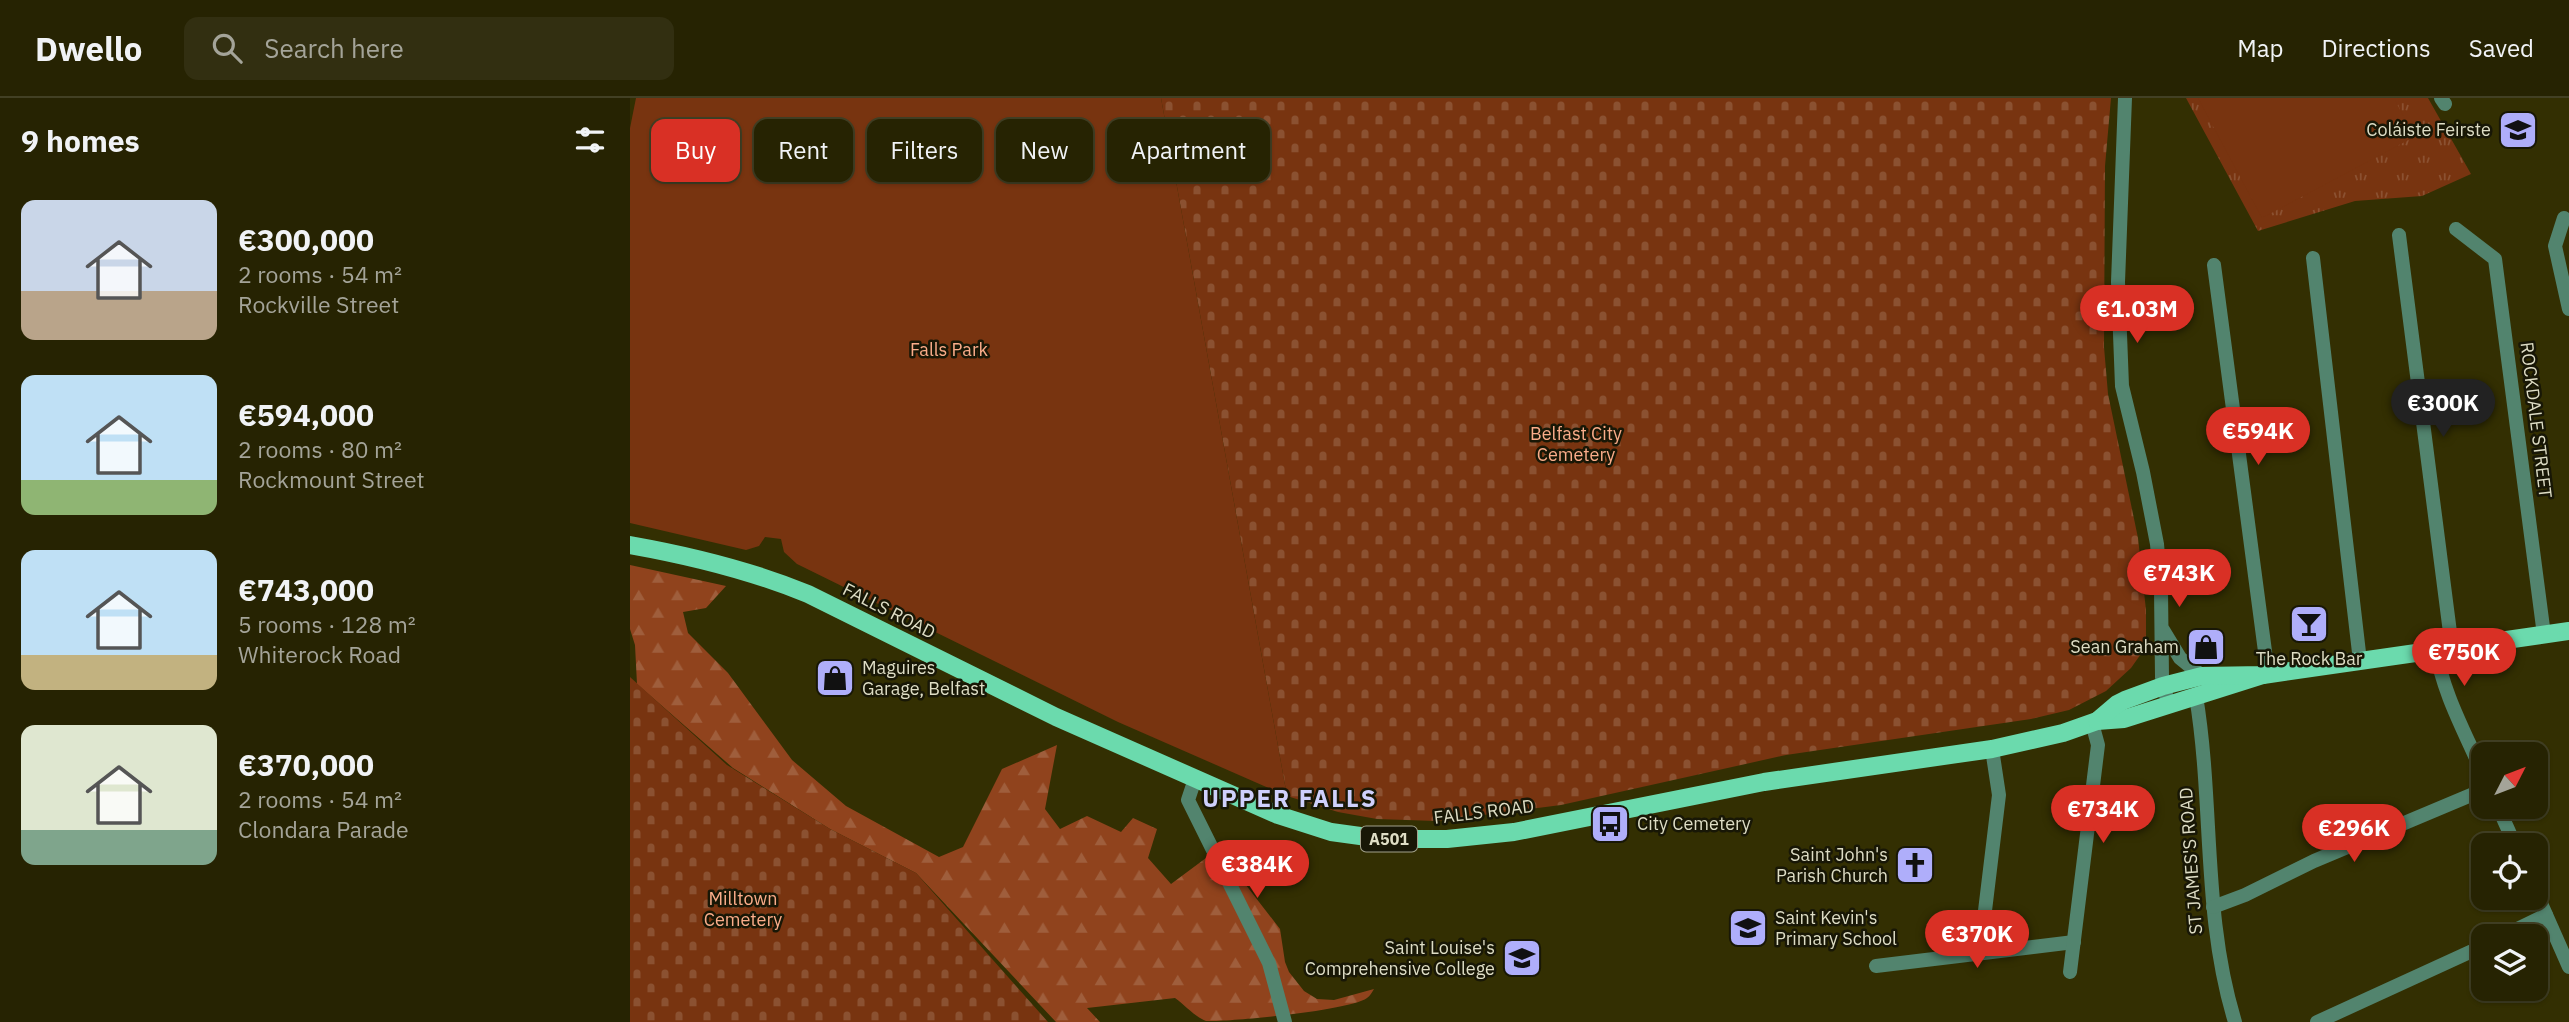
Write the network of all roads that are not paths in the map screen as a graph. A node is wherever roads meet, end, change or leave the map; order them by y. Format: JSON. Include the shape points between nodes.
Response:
{"nodes":[{"id":1,"x":2125,"y":98,"type":"edge"},
{"id":2,"x":2564,"y":218,"type":"dead end"},
{"id":3,"x":2456,"y":229,"type":"dead end"},
{"id":4,"x":2399,"y":235,"type":"dead end"},
{"id":5,"x":2313,"y":258,"type":"dead end"},
{"id":6,"x":2214,"y":265,"type":"dead end"},
{"id":7,"x":2569,"y":309,"type":"edge"},
{"id":8,"x":630,"y":545,"type":"edge"},
{"id":9,"x":2162,"y":629,"type":"junction"},
{"id":10,"x":2569,"y":631,"type":"edge"},
{"id":11,"x":2544,"y":635,"type":"junction"},
{"id":12,"x":2444,"y":649,"type":"junction"},
{"id":13,"x":2360,"y":661,"type":"junction"},
{"id":14,"x":2265,"y":674,"type":"junction"},
{"id":15,"x":2202,"y":676,"type":"junction"},
{"id":16,"x":2166,"y":695,"type":"junction"},
{"id":17,"x":2196,"y":696,"type":"junction"},
{"id":18,"x":2095,"y":722,"type":"junction"},
{"id":19,"x":2471,"y":747,"type":"edge"},
{"id":20,"x":1992,"y":748,"type":"junction"},
{"id":21,"x":1195,"y":779,"type":"junction"},
{"id":22,"x":2471,"y":795,"type":"edge"},
{"id":23,"x":2213,"y":906,"type":"junction"},
{"id":24,"x":2544,"y":910,"type":"edge"},
{"id":25,"x":2546,"y":915,"type":"junction"},
{"id":26,"x":2528,"y":924,"type":"edge"},
{"id":27,"x":2074,"y":942,"type":"junction"},
{"id":28,"x":2471,"y":951,"type":"edge"},
{"id":29,"x":1980,"y":952,"type":"junction"},
{"id":30,"x":1876,"y":966,"type":"dead end"},
{"id":31,"x":2569,"y":967,"type":"edge"},
{"id":32,"x":2070,"y":972,"type":"dead end"},
{"id":33,"x":1284,"y":1022,"type":"edge"},
{"id":34,"x":2235,"y":1022,"type":"edge"},
{"id":35,"x":2317,"y":1022,"type":"edge"}],
"edges":[{"from":1,"to":9,"type":"street","via":[[2118,282],[2122,386],[2157,544]]},
{"from":2,"to":7,"type":"street","via":[[2554,246]]},
{"from":3,"to":11,"type":"street","name":"ROCKDALE STREET","via":[[2495,259]]},
{"from":4,"to":12,"type":"street"},
{"from":5,"to":13,"type":"street"},
{"from":6,"to":14,"type":"street"},
{"from":8,"to":21,"type":"main road","name":"FALLS ROAD","number":"A501","via":[[741,569],[808,594],[1056,717]]},
{"from":9,"to":15,"type":"street","via":[[2180,658]]},
{"from":9,"to":16,"type":"street"},
{"from":10,"to":11,"type":"main road","name":"FALLS ROAD","number":"A501"},
{"from":11,"to":12,"type":"main road","name":"FALLS ROAD","number":"A501"},
{"from":12,"to":13,"type":"main road","name":"FALLS ROAD","number":"A501"},
{"from":12,"to":19,"type":"street","via":[[2440,673]]},
{"from":13,"to":14,"type":"main road","name":"FALLS ROAD","number":"A501"},
{"from":14,"to":15,"type":"main road","name":"FALLS ROAD","number":"A501"},
{"from":14,"to":17,"type":"main road","name":"FALLS ROAD","number":"A501"},
{"from":15,"to":16,"type":"main road","name":"FALLS ROAD","number":"A501"},
{"from":16,"to":17,"type":"main road","name":"FALLS ROAD","number":"A501"},
{"from":16,"to":18,"type":"main road","name":"FALLS ROAD","number":"A501","via":[[2124,719]]},
{"from":17,"to":23,"type":"street","name":"ST JAMES'S ROAD"},
{"from":18,"to":20,"type":"main road","name":"FALLS ROAD","number":"A501"},
{"from":18,"to":27,"type":"street","via":[[2098,745]]},
{"from":20,"to":21,"type":"main road","name":"FALLS ROAD","number":"A501","via":[[1764,782],[1514,832],[1416,841],[1311,827]]},
{"from":20,"to":29,"type":"street","via":[[1999,795]]},
{"from":21,"to":33,"type":"street","via":[[1188,800],[1269,963]]},
{"from":22,"to":23,"type":"street"},
{"from":23,"to":34,"type":"street","name":"ST JAMES'S ROAD","via":[[2222,983]]},
{"from":24,"to":25,"type":"street"},
{"from":25,"to":26,"type":"street"},
{"from":25,"to":31,"type":"street"},
{"from":27,"to":29,"type":"street"},
{"from":27,"to":32,"type":"street"},
{"from":28,"to":35,"type":"street"},
{"from":29,"to":30,"type":"street"}]}
